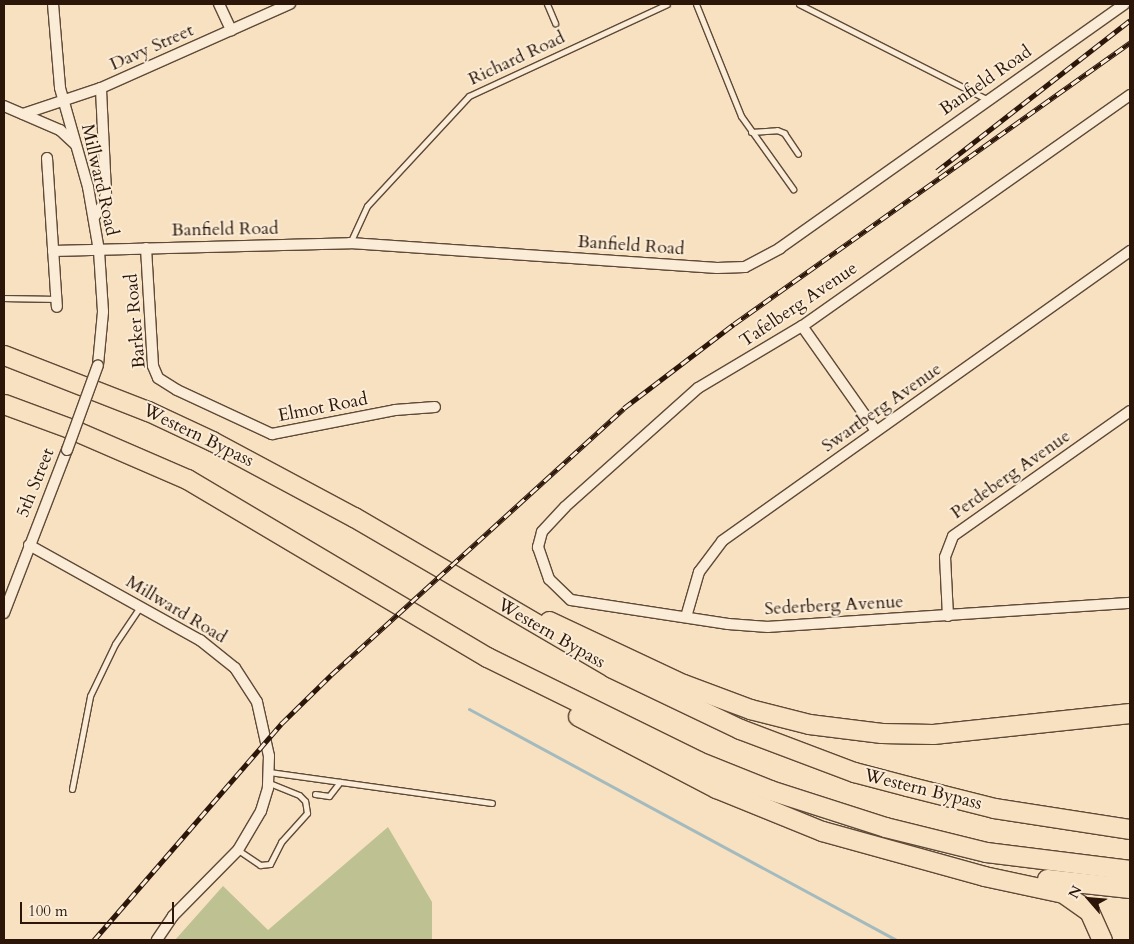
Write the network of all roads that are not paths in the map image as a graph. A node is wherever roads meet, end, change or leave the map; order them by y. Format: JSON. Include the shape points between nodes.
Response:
{"nodes":[{"id":1,"x":53,"y":4,"type":"edge"},
{"id":2,"x":219,"y":4,"type":"edge"},
{"id":3,"x":290,"y":4,"type":"edge"},
{"id":4,"x":547,"y":4,"type":"edge"},
{"id":5,"x":667,"y":4,"type":"edge"},
{"id":6,"x":696,"y":4,"type":"edge"},
{"id":7,"x":799,"y":4,"type":"edge"},
{"id":8,"x":1124,"y":4,"type":"edge"},
{"id":9,"x":555,"y":23,"type":"dead end"},
{"id":10,"x":231,"y":30,"type":"junction"},
{"id":11,"x":101,"y":88,"type":"junction"},
{"id":12,"x":1130,"y":94,"type":"edge"},
{"id":13,"x":986,"y":99,"type":"junction"},
{"id":14,"x":63,"y":101,"type":"junction"},
{"id":15,"x":4,"y":106,"type":"edge"},
{"id":16,"x":23,"y":114,"type":"junction"},
{"id":17,"x":751,"y":132,"type":"junction"},
{"id":18,"x":78,"y":149,"type":"junction"},
{"id":19,"x":798,"y":154,"type":"dead end"},
{"id":20,"x":47,"y":158,"type":"dead end"},
{"id":21,"x":793,"y":189,"type":"dead end"},
{"id":22,"x":94,"y":216,"type":"junction"},
{"id":23,"x":350,"y":243,"type":"junction"},
{"id":24,"x":146,"y":248,"type":"junction"},
{"id":25,"x":53,"y":251,"type":"junction"},
{"id":26,"x":98,"y":251,"type":"junction"},
{"id":27,"x":1130,"y":251,"type":"edge"},
{"id":28,"x":4,"y":298,"type":"edge"},
{"id":29,"x":57,"y":303,"type":"joint"},
{"id":30,"x":802,"y":326,"type":"junction"},
{"id":31,"x":4,"y":355,"type":"edge"},
{"id":32,"x":98,"y":365,"type":"joint"},
{"id":33,"x":168,"y":386,"type":"joint"},
{"id":34,"x":4,"y":404,"type":"edge"},
{"id":35,"x":435,"y":407,"type":"dead end"},
{"id":36,"x":1130,"y":411,"type":"edge"},
{"id":37,"x":876,"y":432,"type":"junction"},
{"id":38,"x":29,"y":545,"type":"junction"},
{"id":39,"x":459,"y":580,"type":"junction"},
{"id":40,"x":549,"y":580,"type":"joint"},
{"id":41,"x":1130,"y":603,"type":"edge"},
{"id":42,"x":140,"y":606,"type":"junction"},
{"id":43,"x":4,"y":613,"type":"edge"},
{"id":44,"x":948,"y":616,"type":"junction"},
{"id":45,"x":686,"y":617,"type":"junction"},
{"id":46,"x":487,"y":657,"type":"junction"},
{"id":47,"x":1130,"y":713,"type":"edge"},
{"id":48,"x":268,"y":772,"type":"junction"},
{"id":49,"x":340,"y":782,"type":"junction"},
{"id":50,"x":268,"y":783,"type":"junction"},
{"id":51,"x":72,"y":789,"type":"dead end"},
{"id":52,"x":315,"y":794,"type":"dead end"},
{"id":53,"x":492,"y":803,"type":"dead end"},
{"id":54,"x":1130,"y":829,"type":"edge"},
{"id":55,"x":238,"y":850,"type":"junction"},
{"id":56,"x":953,"y":865,"type":"junction"},
{"id":57,"x":1130,"y":870,"type":"edge"},
{"id":58,"x":1130,"y":888,"type":"edge"},
{"id":59,"x":157,"y":940,"type":"edge"},
{"id":60,"x":1102,"y":940,"type":"edge"}],
"edges":[{"from":1,"to":14,"type":"street","name":"Millward Road","via":[[57,72]]},
{"from":2,"to":10,"type":"street"},
{"from":3,"to":10,"type":"street","name":"Davy Street"},
{"from":4,"to":9,"type":"lane"},
{"from":5,"to":23,"type":"lane","name":"Richard Road","via":[[469,96],[368,206]]},
{"from":6,"to":17,"type":"lane","via":[[735,105]]},
{"from":7,"to":13,"type":"lane"},
{"from":8,"to":13,"type":"street","name":"Banfield Road"},
{"from":10,"to":11,"type":"street","name":"Davy Street"},
{"from":11,"to":14,"type":"street","name":"Davy Street"},
{"from":11,"to":22,"type":"street","via":[[106,185],[104,203]]},
{"from":12,"to":30,"type":"street","name":"Tafelberg Avenue"},
{"from":13,"to":23,"type":"street","name":"Banfield Road","via":[[780,248],[745,268]]},
{"from":14,"to":16,"type":"street","name":"Davy Street"},
{"from":14,"to":18,"type":"street","name":"Millward Road"},
{"from":15,"to":16,"type":"street"},
{"from":16,"to":18,"type":"street","via":[[64,133]]},
{"from":17,"to":19,"type":"lane","via":[[777,130],[784,133]]},
{"from":17,"to":21,"type":"lane"},
{"from":18,"to":22,"type":"street","name":"Millward Road"},
{"from":20,"to":25,"type":"street"},
{"from":22,"to":26,"type":"street","name":"Millward Road"},
{"from":23,"to":24,"type":"street","name":"Banfield Road"},
{"from":24,"to":26,"type":"street","name":"Banfield Road"},
{"from":24,"to":33,"type":"street","name":"Barker Road","via":[[153,366],[158,378]]},
{"from":25,"to":26,"type":"street","name":"Banfield Road"},
{"from":25,"to":29,"type":"street"},
{"from":26,"to":32,"type":"street","name":"Millward Road","via":[[103,312]]},
{"from":27,"to":37,"type":"street","name":"Swartberg Avenue"},
{"from":28,"to":29,"type":"lane"},
{"from":30,"to":37,"type":"street"},
{"from":30,"to":40,"type":"street","name":"Tafelberg Avenue","via":[[698,388],[565,507],[540,537],[538,547]]},
{"from":31,"to":39,"type":"highway","name":"Western Bypass","via":[[148,411],[212,440]]},
{"from":32,"to":38,"type":"street","name":"5th Street","bridge":true},
{"from":33,"to":35,"type":"street","name":"Elmot Road","via":[[272,434],[395,410]]},
{"from":34,"to":46,"type":"highway","via":[[70,428],[187,479]]},
{"from":36,"to":44,"type":"street","name":"Perdeberg Avenue","via":[[953,536],[945,557]]},
{"from":37,"to":45,"type":"street","name":"Swartberg Avenue","via":[[722,541],[699,572]]},
{"from":38,"to":42,"type":"street","name":"Millward Road"},
{"from":38,"to":43,"type":"street","name":"5th Street"},
{"from":39,"to":47,"type":"highway","via":[[683,684],[750,709],[809,724],[881,733],[933,734]]},
{"from":39,"to":54,"type":"highway","name":"Western Bypass","via":[[620,673],[683,704],[799,753],[854,772],[994,808]]},
{"from":40,"to":45,"type":"street","name":"Sederberg Avenue","via":[[571,600]]},
{"from":41,"to":44,"type":"street","name":"Sederberg Avenue"},
{"from":42,"to":48,"type":"street","name":"Millward Road","via":[[200,640],[246,681],[257,702],[269,756]]},
{"from":42,"to":51,"type":"lane","via":[[115,644],[90,696]]},
{"from":44,"to":45,"type":"street","name":"Sederberg Avenue","via":[[768,627]]},
{"from":46,"to":56,"type":"highway","via":[[537,693],[716,788],[822,831]]},
{"from":46,"to":57,"type":"highway","via":[[698,761],[770,790],[885,827],[986,852]]},
{"from":48,"to":49,"type":"lane"},
{"from":48,"to":50,"type":"street","name":"Millward Road"},
{"from":49,"to":52,"type":"lane","via":[[329,796]]},
{"from":49,"to":53,"type":"lane"},
{"from":50,"to":55,"type":"street","name":"Millward Road","via":[[258,818]]},
{"from":50,"to":55,"type":"lane","via":[[299,795],[305,801],[307,813],[282,842],[270,864],[260,865]]},
{"from":55,"to":59,"type":"street","name":"Millward Road","via":[[173,916]]},
{"from":56,"to":58,"type":"highway"},
{"from":56,"to":60,"type":"highway","via":[[1071,896],[1093,916]]}]}
